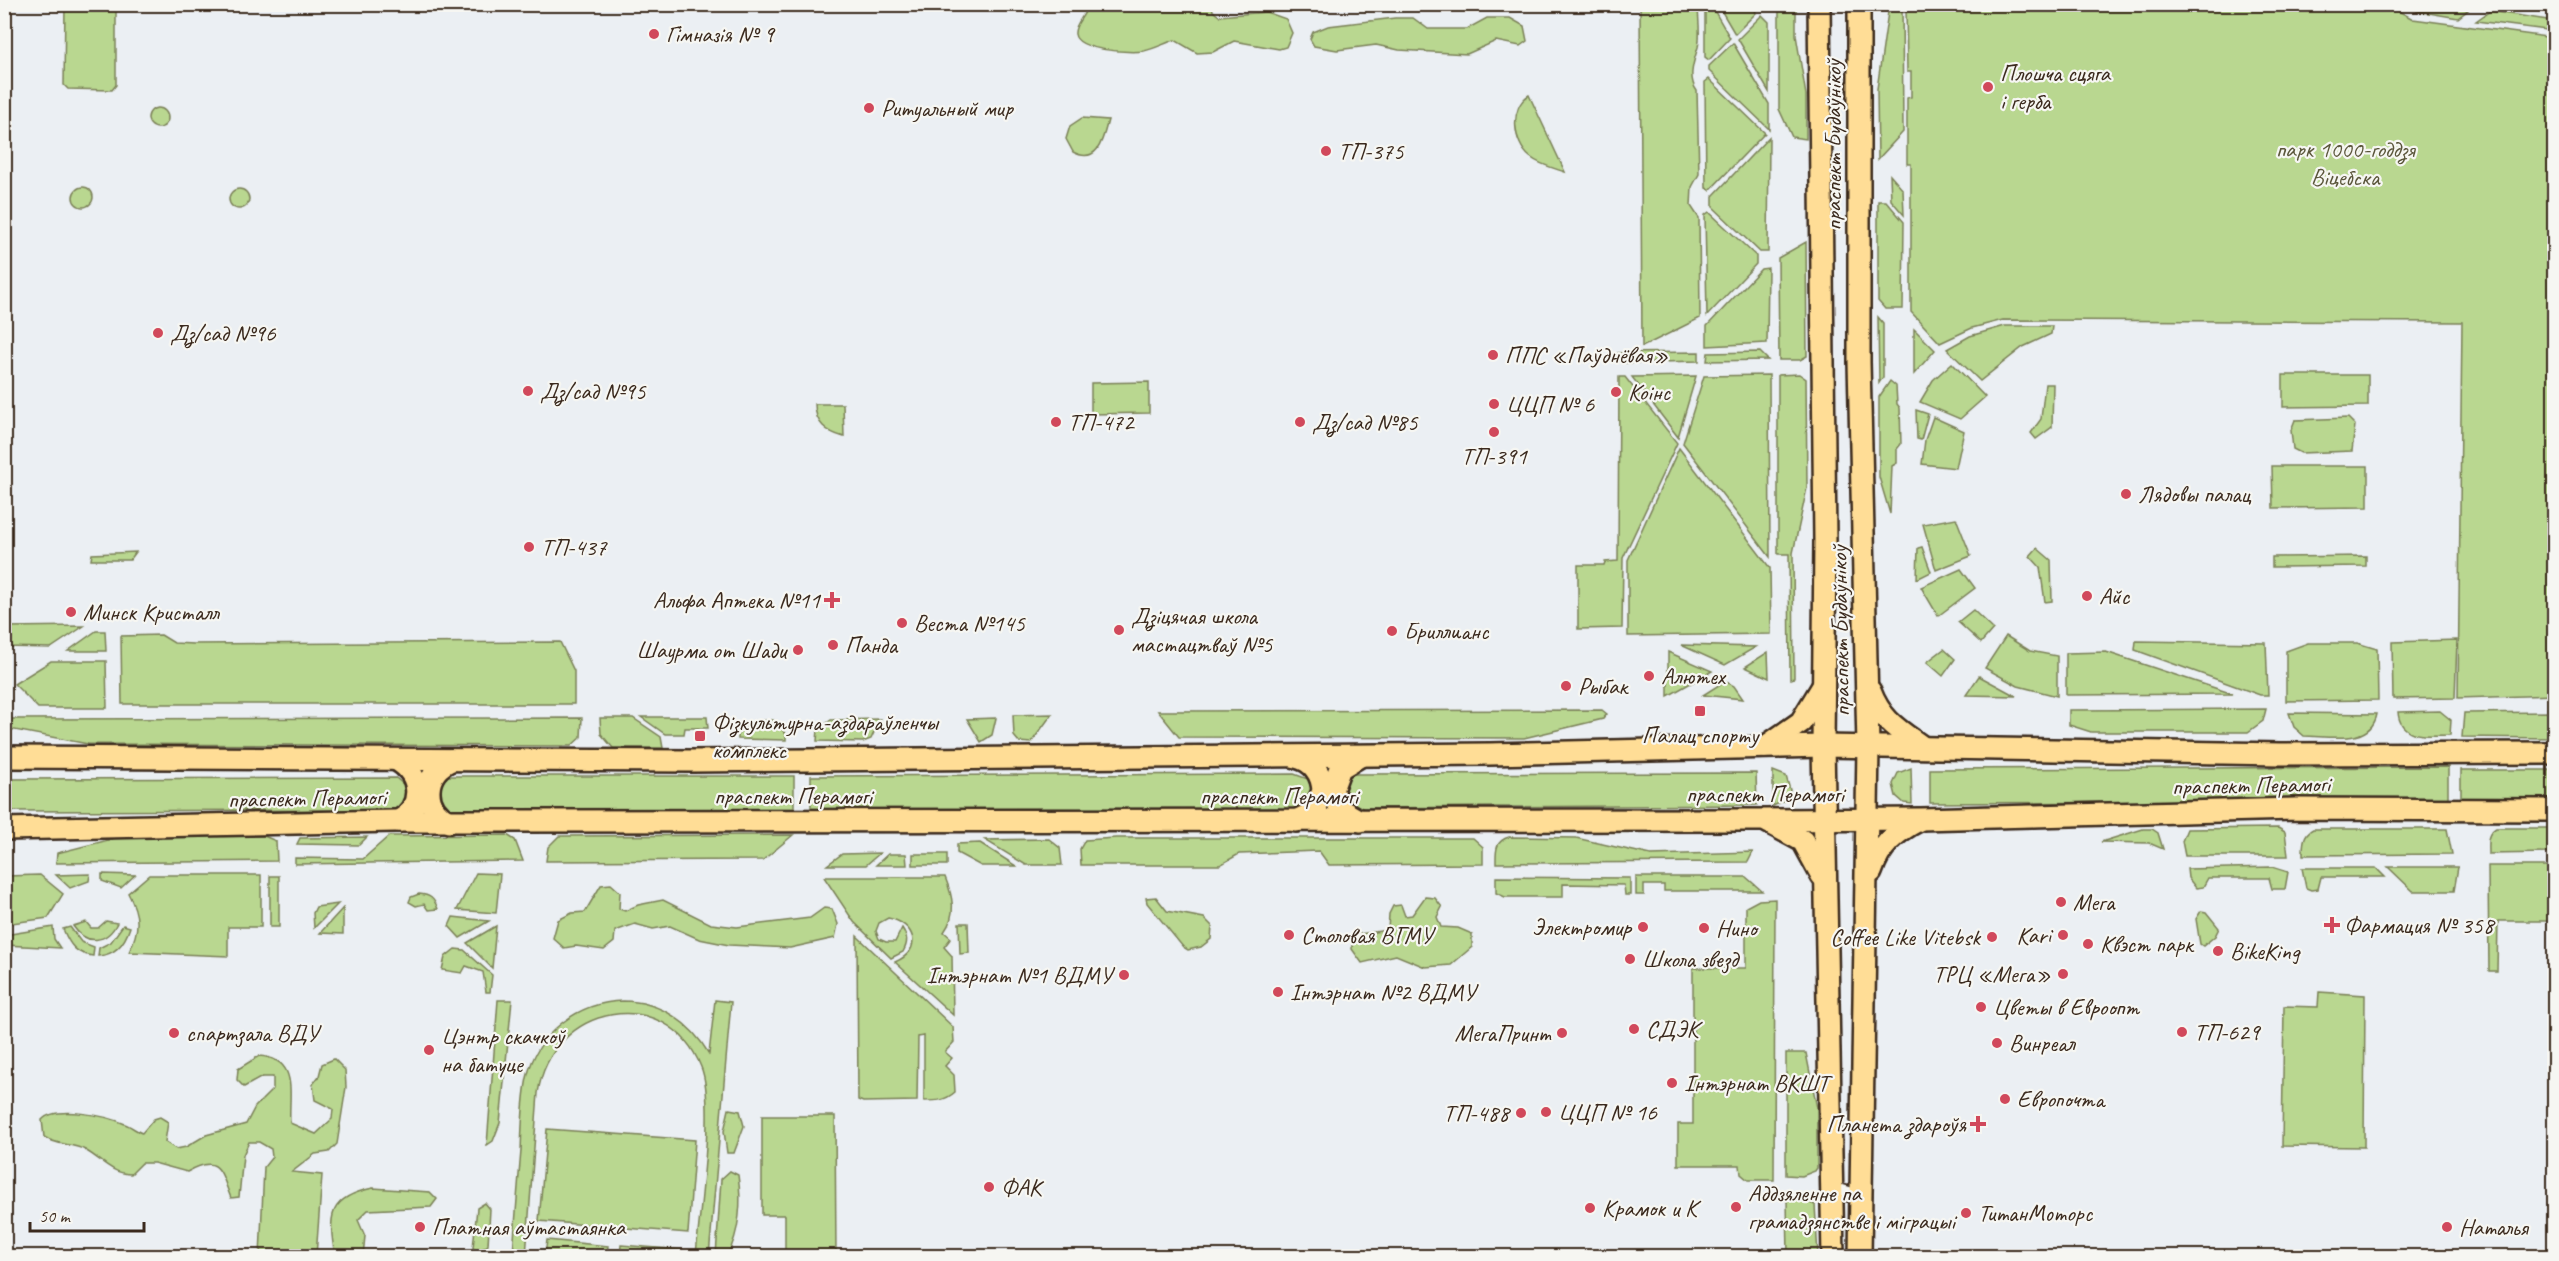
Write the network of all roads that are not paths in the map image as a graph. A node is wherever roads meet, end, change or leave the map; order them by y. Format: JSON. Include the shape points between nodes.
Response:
{"nodes":[{"id":1,"x":1819,"y":4,"type":"edge"},
{"id":2,"x":1859,"y":4,"type":"edge"},
{"id":3,"x":1866,"y":681,"type":"junction"},
{"id":4,"x":1824,"y":683,"type":"junction"},
{"id":5,"x":1823,"y":746,"type":"junction"},
{"id":6,"x":1868,"y":746,"type":"junction"},
{"id":7,"x":1764,"y":747,"type":"junction"},
{"id":8,"x":1921,"y":747,"type":"junction"},
{"id":9,"x":2554,"y":753,"type":"edge"},
{"id":10,"x":1361,"y":756,"type":"junction"},
{"id":11,"x":4,"y":757,"type":"edge"},
{"id":12,"x":1293,"y":757,"type":"junction"},
{"id":13,"x":397,"y":760,"type":"junction"},
{"id":14,"x":451,"y":760,"type":"junction"},
{"id":15,"x":2554,"y":810,"type":"edge"},
{"id":16,"x":1921,"y":819,"type":"junction"},
{"id":17,"x":1765,"y":820,"type":"junction"},
{"id":18,"x":1824,"y":820,"type":"junction"},
{"id":19,"x":1868,"y":820,"type":"junction"},
{"id":20,"x":399,"y":821,"type":"junction"},
{"id":21,"x":1292,"y":821,"type":"junction"},
{"id":22,"x":1360,"y":821,"type":"junction"},
{"id":23,"x":449,"y":822,"type":"junction"},
{"id":24,"x":4,"y":829,"type":"edge"},
{"id":25,"x":1868,"y":881,"type":"junction"},
{"id":26,"x":1825,"y":882,"type":"junction"},
{"id":27,"x":1832,"y":1189,"type":"junction"},
{"id":28,"x":1862,"y":1198,"type":"junction"},
{"id":29,"x":1833,"y":1257,"type":"edge"},
{"id":30,"x":1860,"y":1257,"type":"edge"}],
"edges":[{"from":1,"to":4,"type":"main road","name":"праспект Будаўнікоў"},
{"from":2,"to":3,"type":"main road","name":"праспект Будаўнікоў","via":[[1859,363]]},
{"from":3,"to":6,"type":"main road","name":"праспект Будаўнікоў"},
{"from":3,"to":8,"type":"main road","via":[[1877,710]]},
{"from":4,"to":5,"type":"main road","name":"праспект Будаўнікоў"},
{"from":4,"to":7,"type":"main road","via":[[1801,722]]},
{"from":5,"to":6,"type":"main road","name":"праспект Перамогі"},
{"from":5,"to":7,"type":"main road","name":"праспект Перамогі"},
{"from":5,"to":18,"type":"main road","name":"праспект Будаўнікоў"},
{"from":6,"to":8,"type":"main road","name":"праспект Перамогі"},
{"from":6,"to":19,"type":"main road","name":"праспект Будаўнікоў"},
{"from":7,"to":10,"type":"main road","name":"праспект Перамогі"},
{"from":8,"to":9,"type":"main road","name":"праспект Перамогі","via":[[2280,754]]},
{"from":10,"to":12,"type":"main road","name":"праспект Перамогі"},
{"from":10,"to":22,"type":"main road","via":[[1340,768],[1332,790],[1341,810]]},
{"from":11,"to":13,"type":"main road","name":"праспект Перамогі"},
{"from":12,"to":14,"type":"main road","name":"праспект Перамогі"},
{"from":12,"to":21,"type":"main road","via":[[1307,760],[1317,770],[1323,791],[1314,812]]},
{"from":13,"to":14,"type":"main road","name":"праспект Перамогі"},
{"from":13,"to":20,"type":"main road","via":[[410,770],[417,792],[414,806]]},
{"from":14,"to":23,"type":"main road","via":[[432,776],[428,792],[436,813]]},
{"from":15,"to":16,"type":"main road","name":"праспект Перамогі","via":[[2295,809]]},
{"from":16,"to":19,"type":"main road","name":"праспект Перамогі"},
{"from":16,"to":25,"type":"main road","via":[[1888,840]]},
{"from":17,"to":18,"type":"main road","name":"праспект Перамогі"},
{"from":17,"to":22,"type":"main road","name":"праспект Перамогі"},
{"from":17,"to":26,"type":"main road","via":[[1803,842]]},
{"from":18,"to":19,"type":"main road","name":"праспект Перамогі"},
{"from":18,"to":26,"type":"main road","name":"праспект Будаўнікоў"},
{"from":19,"to":25,"type":"main road","name":"праспект Будаўнікоў"},
{"from":20,"to":23,"type":"main road","name":"праспект Перамогі"},
{"from":20,"to":24,"type":"main road","name":"праспект Перамогі"},
{"from":21,"to":22,"type":"main road","name":"праспект Перамогі"},
{"from":21,"to":23,"type":"main road","name":"праспект Перамогі"},
{"from":25,"to":28,"type":"main road","name":"праспект Будаўнікоў"},
{"from":26,"to":27,"type":"main road","name":"праспект Будаўнікоў"},
{"from":27,"to":28,"type":"street"},
{"from":27,"to":29,"type":"main road","name":"праспект Будаўнікоў"},
{"from":28,"to":30,"type":"main road","name":"праспект Будаўнікоў"}]}
